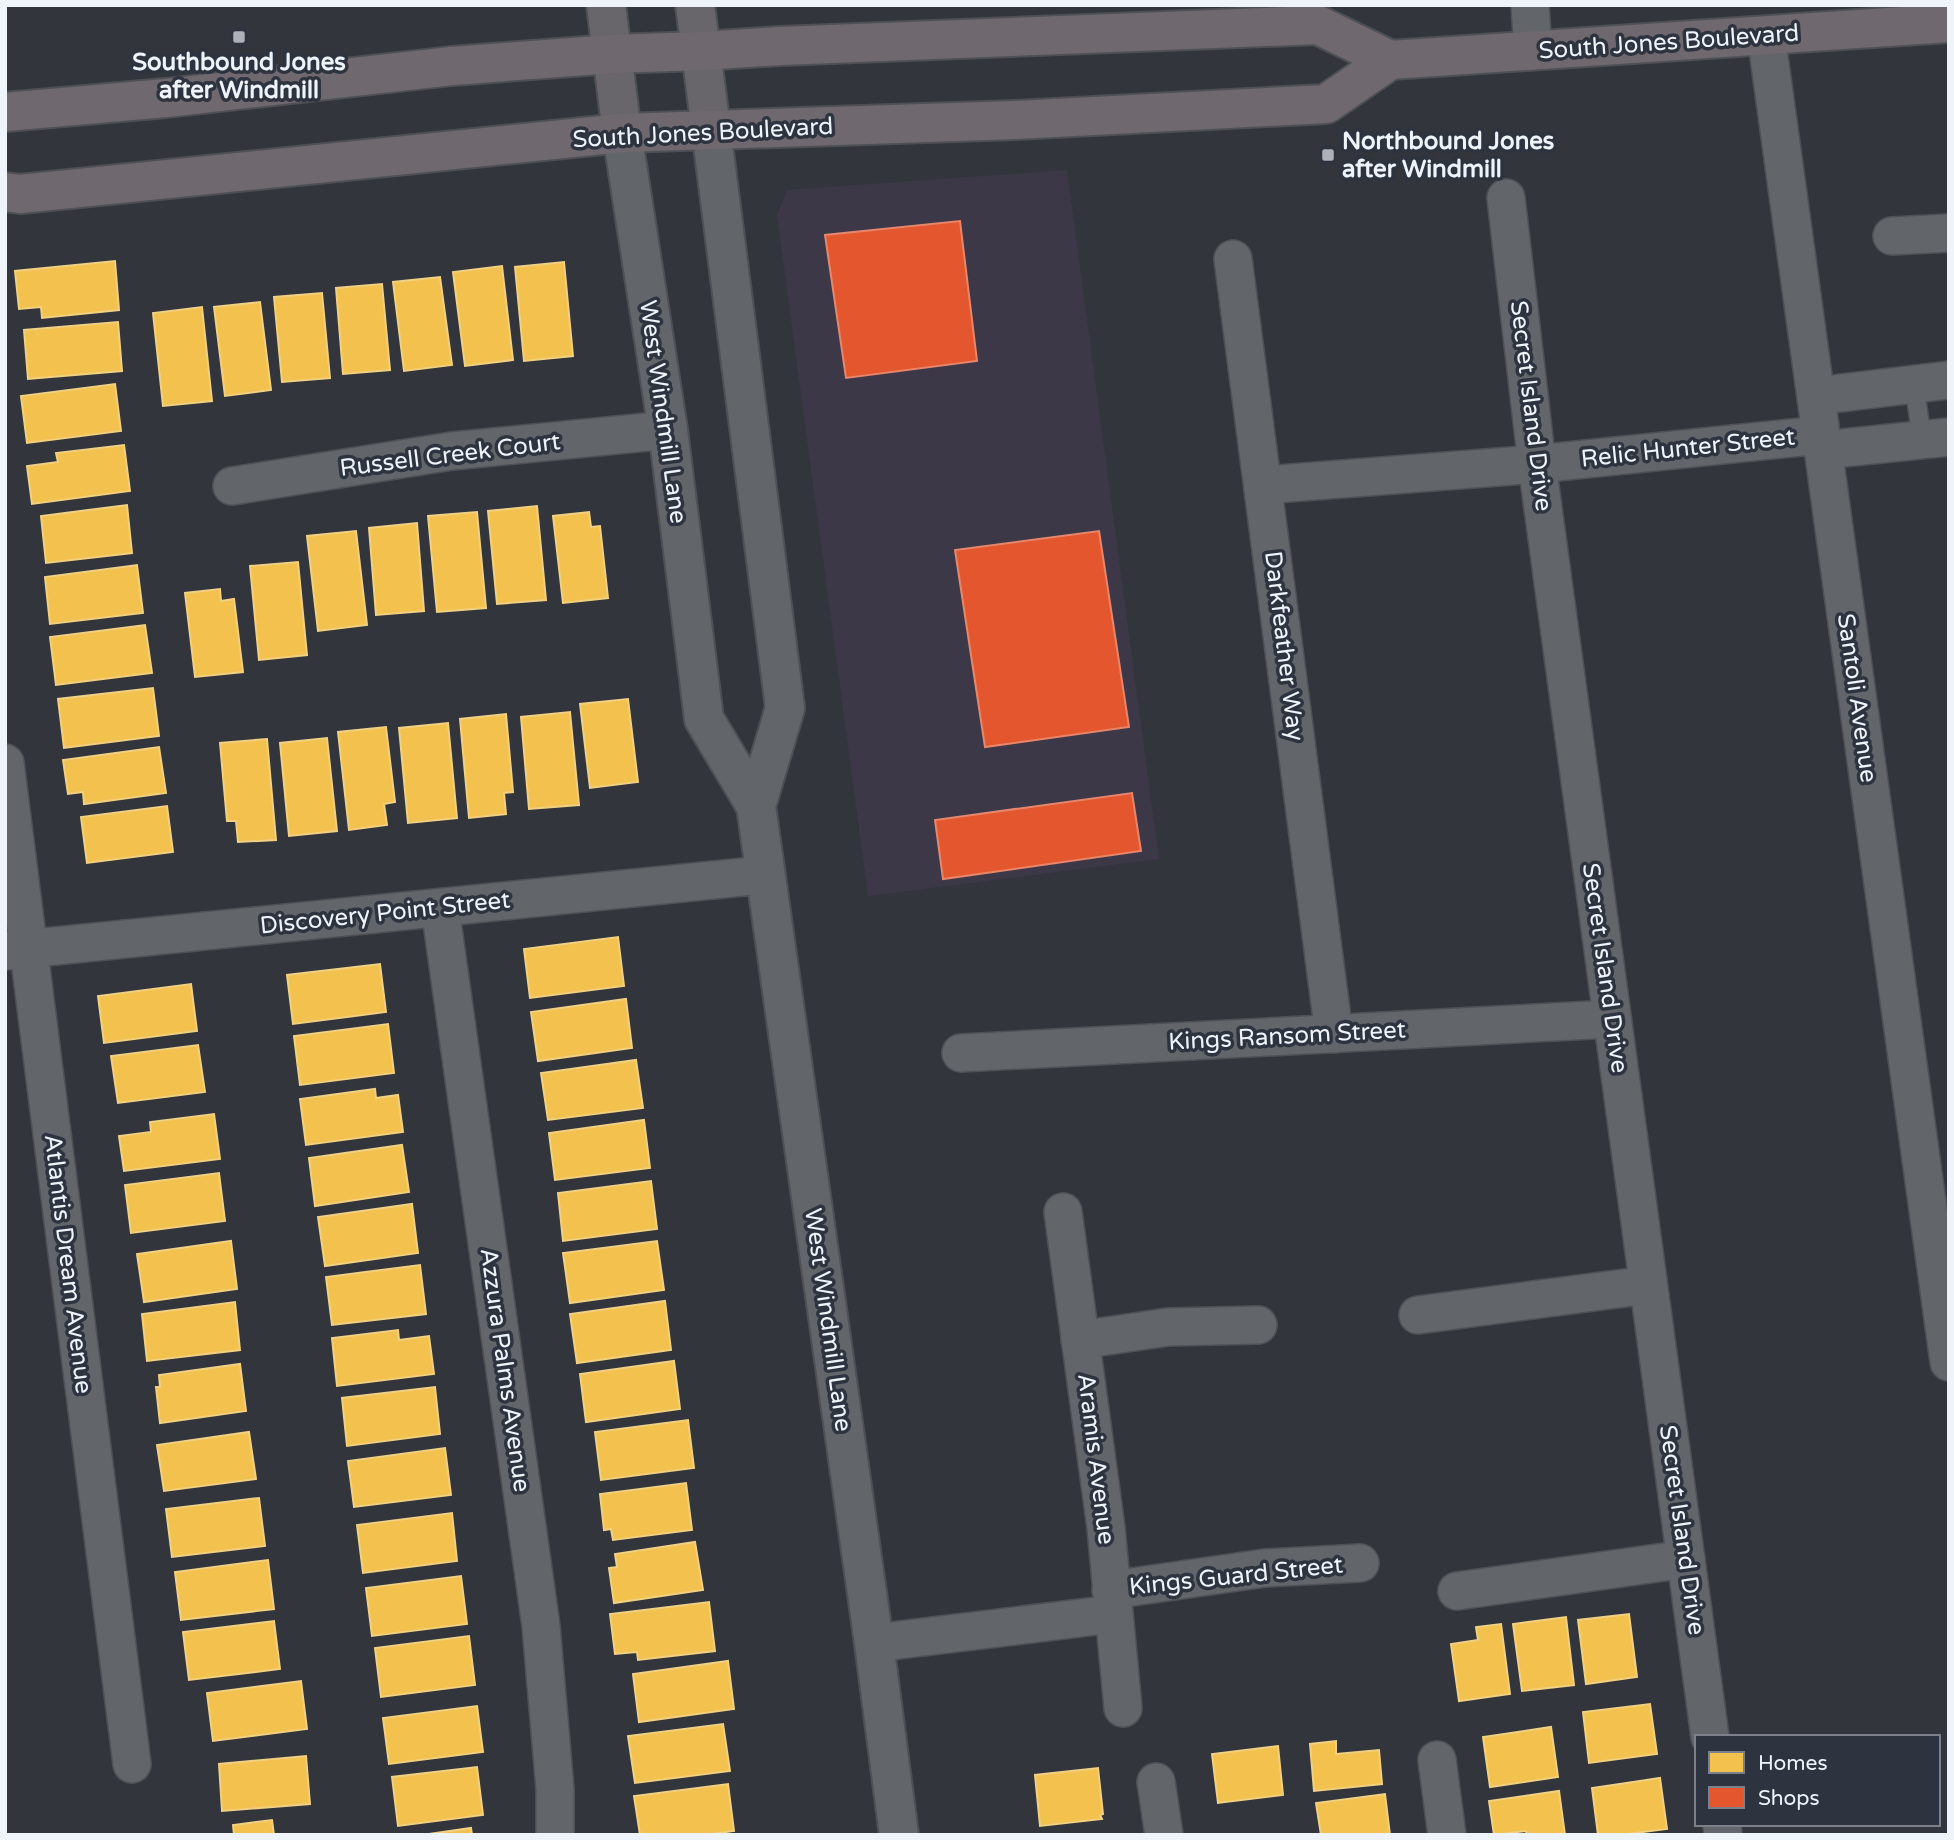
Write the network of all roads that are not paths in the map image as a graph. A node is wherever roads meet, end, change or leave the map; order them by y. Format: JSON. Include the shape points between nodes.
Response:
{"nodes":[{"id":1,"x":606,"y":5,"type":"edge"},
{"id":2,"x":695,"y":5,"type":"edge"},
{"id":3,"x":1530,"y":5,"type":"edge"},
{"id":4,"x":1949,"y":23,"type":"edge"},
{"id":5,"x":1766,"y":35,"type":"junction"},
{"id":6,"x":701,"y":51,"type":"junction"},
{"id":7,"x":1533,"y":51,"type":"junction"},
{"id":8,"x":612,"y":54,"type":"junction"},
{"id":9,"x":1390,"y":60,"type":"junction"},
{"id":10,"x":5,"y":112,"type":"edge"},
{"id":11,"x":710,"y":129,"type":"junction"},
{"id":12,"x":622,"y":133,"type":"junction"},
{"id":13,"x":5,"y":192,"type":"edge"},
{"id":14,"x":1506,"y":198,"type":"dead end"},
{"id":15,"x":1949,"y":233,"type":"edge"},
{"id":16,"x":1892,"y":236,"type":"dead end"},
{"id":17,"x":1233,"y":259,"type":"dead end"},
{"id":18,"x":1931,"y":382,"type":"edge"},
{"id":19,"x":1816,"y":396,"type":"junction"},
{"id":20,"x":668,"y":430,"type":"junction"},
{"id":21,"x":1936,"y":438,"type":"edge"},
{"id":22,"x":1822,"y":442,"type":"junction"},
{"id":23,"x":1537,"y":464,"type":"junction"},
{"id":24,"x":1263,"y":485,"type":"junction"},
{"id":25,"x":232,"y":486,"type":"dead end"},
{"id":26,"x":5,"y":763,"type":"edge"},
{"id":27,"x":756,"y":806,"type":"junction"},
{"id":28,"x":764,"y":875,"type":"junction"},
{"id":29,"x":440,"y":908,"type":"junction"},
{"id":30,"x":17,"y":950,"type":"edge"},
{"id":31,"x":1612,"y":1019,"type":"junction"},
{"id":32,"x":1334,"y":1034,"type":"junction"},
{"id":33,"x":961,"y":1053,"type":"dead end"},
{"id":34,"x":1063,"y":1212,"type":"dead end"},
{"id":35,"x":1648,"y":1285,"type":"junction"},
{"id":36,"x":1418,"y":1315,"type":"dead end"},
{"id":37,"x":1258,"y":1325,"type":"dead end"},
{"id":38,"x":1080,"y":1340,"type":"junction"},
{"id":39,"x":1949,"y":1362,"type":"edge"},
{"id":40,"x":1686,"y":1559,"type":"junction"},
{"id":41,"x":1360,"y":1563,"type":"dead end"},
{"id":42,"x":1457,"y":1591,"type":"dead end"},
{"id":43,"x":1112,"y":1602,"type":"junction"},
{"id":44,"x":874,"y":1643,"type":"junction"},
{"id":45,"x":1123,"y":1708,"type":"dead end"},
{"id":46,"x":1710,"y":1735,"type":"edge"},
{"id":47,"x":1437,"y":1760,"type":"dead end"},
{"id":48,"x":132,"y":1764,"type":"dead end"},
{"id":49,"x":1156,"y":1782,"type":"dead end"},
{"id":50,"x":555,"y":1835,"type":"edge"},
{"id":51,"x":899,"y":1835,"type":"edge"},
{"id":52,"x":1164,"y":1835,"type":"edge"},
{"id":53,"x":1447,"y":1835,"type":"edge"}],
"edges":[{"from":1,"to":8,"type":"main road","name":"West Windmill Lane"},
{"from":2,"to":6,"type":"main road","name":"West Windmill Lane"},
{"from":3,"to":7,"type":"street"},
{"from":4,"to":5,"type":"main road","name":"South Jones Boulevard"},
{"from":5,"to":7,"type":"main road","name":"South Jones Boulevard"},
{"from":5,"to":19,"type":"street","name":"Santoli Avenue"},
{"from":6,"to":8,"type":"main road","name":"South Jones Boulevard"},
{"from":6,"to":9,"type":"main road","name":"South Jones Boulevard","via":[[1318,25]]},
{"from":6,"to":11,"type":"main road","name":"West Windmill Lane"},
{"from":7,"to":9,"type":"main road","name":"South Jones Boulevard"},
{"from":8,"to":10,"type":"main road","name":"South Jones Boulevard"},
{"from":8,"to":12,"type":"main road","name":"West Windmill Lane"},
{"from":9,"to":11,"type":"main road","name":"South Jones Boulevard","via":[[1326,104]]},
{"from":11,"to":12,"type":"main road","name":"South Jones Boulevard"},
{"from":11,"to":27,"type":"street","name":"West Windmill Lane","via":[[785,708]]},
{"from":12,"to":13,"type":"main road","name":"South Jones Boulevard"},
{"from":12,"to":20,"type":"street","name":"West Windmill Lane"},
{"from":14,"to":23,"type":"street","name":"Secret Island Drive"},
{"from":15,"to":16,"type":"street"},
{"from":17,"to":24,"type":"street","name":"Darkfeather Way"},
{"from":18,"to":19,"type":"street","name":"Relic Hunter Street"},
{"from":18,"to":21,"type":"lane"},
{"from":19,"to":22,"type":"street","name":"Santoli Avenue"},
{"from":20,"to":25,"type":"street","name":"Russell Creek Court","via":[[453,451]]},
{"from":20,"to":27,"type":"street","name":"West Windmill Lane","via":[[704,719]]},
{"from":21,"to":22,"type":"street","name":"Relic Hunter Street"},
{"from":22,"to":23,"type":"street","name":"Relic Hunter Street"},
{"from":22,"to":39,"type":"street","name":"Santoli Avenue"},
{"from":23,"to":24,"type":"street","name":"Relic Hunter Street"},
{"from":23,"to":31,"type":"street","name":"Secret Island Drive"},
{"from":24,"to":32,"type":"street","name":"Darkfeather Way"},
{"from":26,"to":30,"type":"street","name":"Atlantis Dream Avenue"},
{"from":27,"to":28,"type":"street","name":"West Windmill Lane"},
{"from":28,"to":29,"type":"street","name":"Discovery Point Street"},
{"from":28,"to":44,"type":"street","name":"West Windmill Lane"},
{"from":29,"to":30,"type":"street","name":"Discovery Point Street"},
{"from":29,"to":50,"type":"street","name":"Azzura Palms Avenue","via":[[541,1626]]},
{"from":30,"to":48,"type":"street","name":"Atlantis Dream Avenue"},
{"from":31,"to":32,"type":"street","name":"Kings Ransom Street"},
{"from":31,"to":35,"type":"street","name":"Secret Island Drive"},
{"from":32,"to":33,"type":"street","name":"Kings Ransom Street"},
{"from":34,"to":38,"type":"street","name":"Aramis Avenue"},
{"from":35,"to":36,"type":"street"},
{"from":35,"to":40,"type":"street","name":"Secret Island Drive"},
{"from":37,"to":38,"type":"street","via":[[1168,1327]]},
{"from":38,"to":43,"type":"street","name":"Aramis Avenue"},
{"from":40,"to":42,"type":"street"},
{"from":40,"to":46,"type":"street","name":"Secret Island Drive"},
{"from":41,"to":43,"type":"street","name":"Kings Guard Street","via":[[1265,1568]]},
{"from":43,"to":44,"type":"street","name":"Kings Guard Street"},
{"from":43,"to":45,"type":"street","name":"Aramis Avenue"},
{"from":44,"to":51,"type":"street","name":"West Windmill Lane"},
{"from":47,"to":53,"type":"street"},
{"from":49,"to":52,"type":"street"}]}
